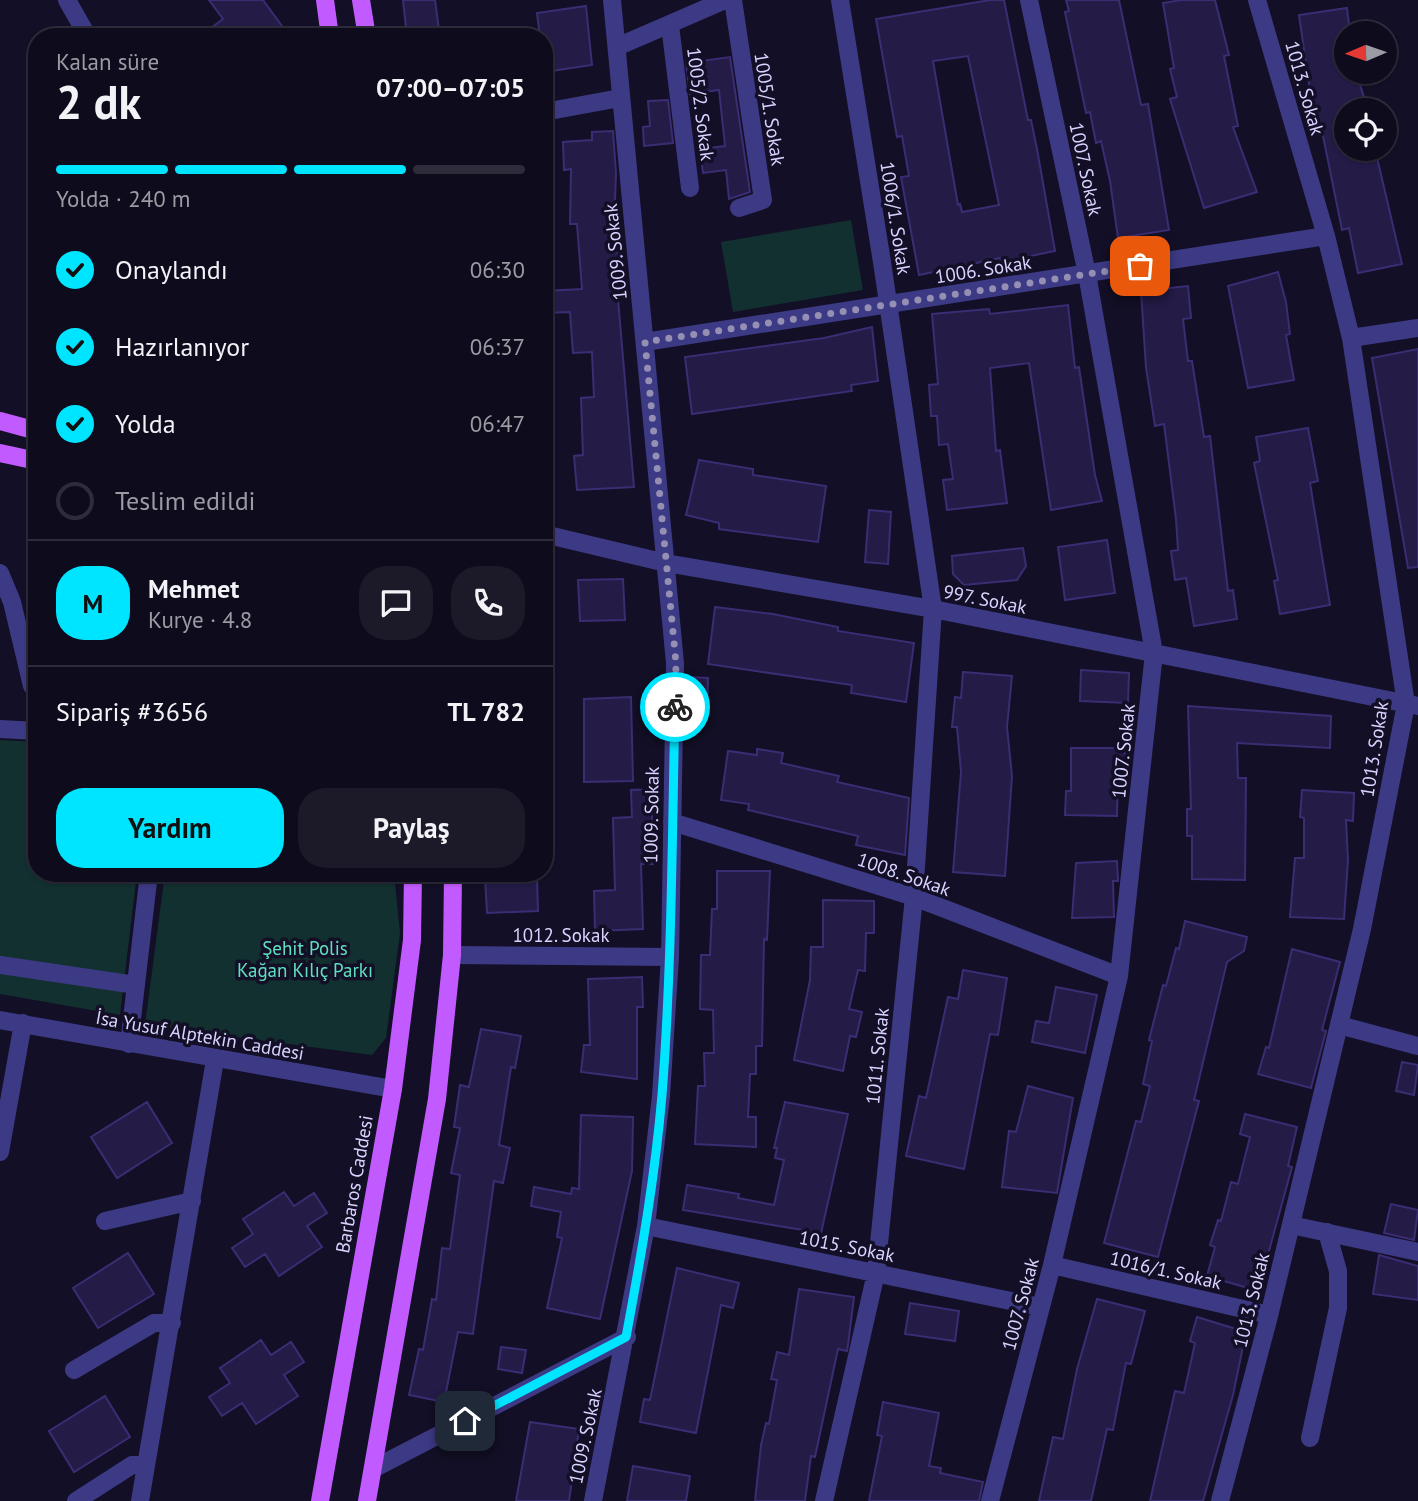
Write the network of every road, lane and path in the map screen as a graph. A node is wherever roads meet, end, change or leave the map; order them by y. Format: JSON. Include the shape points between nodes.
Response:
{"nodes":[{"id":1,"x":67,"y":0,"type":"edge"},
{"id":2,"x":325,"y":0,"type":"edge"},
{"id":3,"x":361,"y":0,"type":"edge"},
{"id":4,"x":612,"y":0,"type":"edge"},
{"id":5,"x":725,"y":0,"type":"edge"},
{"id":6,"x":733,"y":0,"type":"edge"},
{"id":7,"x":840,"y":0,"type":"edge"},
{"id":8,"x":1029,"y":0,"type":"edge"},
{"id":9,"x":1258,"y":0,"type":"edge"},
{"id":10,"x":670,"y":25,"type":"junction"},
{"id":11,"x":83,"y":28,"type":"edge"},
{"id":12,"x":329,"y":28,"type":"edge"},
{"id":13,"x":366,"y":28,"type":"edge"},
{"id":14,"x":619,"y":46,"type":"junction"},
{"id":15,"x":620,"y":98,"type":"junction"},
{"id":16,"x":553,"y":110,"type":"edge"},
{"id":17,"x":690,"y":188,"type":"dead end"},
{"id":18,"x":739,"y":208,"type":"dead end"},
{"id":19,"x":1326,"y":236,"type":"junction"},
{"id":20,"x":1087,"y":274,"type":"junction"},
{"id":21,"x":888,"y":304,"type":"junction"},
{"id":22,"x":1418,"y":328,"type":"edge"},
{"id":23,"x":1351,"y":338,"type":"junction"},
{"id":24,"x":645,"y":342,"type":"junction"},
{"id":25,"x":0,"y":421,"type":"edge"},
{"id":26,"x":28,"y":429,"type":"edge"},
{"id":27,"x":0,"y":453,"type":"edge"},
{"id":28,"x":28,"y":459,"type":"edge"},
{"id":29,"x":553,"y":536,"type":"edge"},
{"id":30,"x":666,"y":563,"type":"junction"},
{"id":31,"x":0,"y":573,"type":"edge"},
{"id":32,"x":933,"y":610,"type":"junction"},
{"id":33,"x":1154,"y":653,"type":"junction"},
{"id":34,"x":28,"y":669,"type":"edge"},
{"id":35,"x":1412,"y":705,"type":"edge"},
{"id":36,"x":0,"y":729,"type":"edge"},
{"id":37,"x":28,"y":731,"type":"edge"},
{"id":38,"x":672,"y":822,"type":"junction"},
{"id":39,"x":148,"y":882,"type":"edge"},
{"id":40,"x":412,"y":882,"type":"edge"},
{"id":41,"x":453,"y":882,"type":"edge"},
{"id":42,"x":914,"y":897,"type":"junction"},
{"id":43,"x":453,"y":955,"type":"junction"},
{"id":44,"x":670,"y":957,"type":"junction"},
{"id":45,"x":0,"y":965,"type":"edge"},
{"id":46,"x":1119,"y":975,"type":"junction"},
{"id":47,"x":136,"y":985,"type":"junction"},
{"id":48,"x":0,"y":1020,"type":"edge"},
{"id":49,"x":23,"y":1023,"type":"junction"},
{"id":50,"x":1339,"y":1026,"type":"junction"},
{"id":51,"x":129,"y":1044,"type":"junction"},
{"id":52,"x":1418,"y":1046,"type":"edge"},
{"id":53,"x":215,"y":1060,"type":"junction"},
{"id":54,"x":393,"y":1089,"type":"junction"},
{"id":55,"x":0,"y":1152,"type":"edge"},
{"id":56,"x":192,"y":1200,"type":"junction"},
{"id":57,"x":106,"y":1221,"type":"dead end"},
{"id":58,"x":1291,"y":1224,"type":"junction"},
{"id":59,"x":646,"y":1226,"type":"junction"},
{"id":60,"x":1327,"y":1232,"type":"junction"},
{"id":61,"x":1418,"y":1252,"type":"edge"},
{"id":62,"x":1052,"y":1265,"type":"junction"},
{"id":63,"x":876,"y":1273,"type":"junction"},
{"id":64,"x":1040,"y":1307,"type":"junction"},
{"id":65,"x":1269,"y":1315,"type":"junction"},
{"id":66,"x":172,"y":1323,"type":"junction"},
{"id":67,"x":626,"y":1337,"type":"junction"},
{"id":68,"x":74,"y":1370,"type":"dead end"},
{"id":69,"x":1310,"y":1438,"type":"dead end"},
{"id":70,"x":146,"y":1465,"type":"junction"},
{"id":71,"x":373,"y":1469,"type":"junction"},
{"id":72,"x":76,"y":1501,"type":"edge"},
{"id":73,"x":140,"y":1501,"type":"edge"},
{"id":74,"x":320,"y":1501,"type":"edge"},
{"id":75,"x":367,"y":1501,"type":"edge"},
{"id":76,"x":593,"y":1501,"type":"edge"},
{"id":77,"x":824,"y":1501,"type":"edge"},
{"id":78,"x":990,"y":1501,"type":"edge"},
{"id":79,"x":1220,"y":1501,"type":"edge"}],
"edges":[{"from":1,"to":11,"type":"street"},
{"from":2,"to":12,"type":"main road"},
{"from":3,"to":13,"type":"main road"},
{"from":4,"to":14,"type":"street","name":"1009. Sokak"},
{"from":5,"to":10,"type":"street"},
{"from":6,"to":18,"type":"street","name":"1005/1. Sokak","via":[[763,200]]},
{"from":7,"to":21,"type":"street","name":"1006/1. Sokak"},
{"from":8,"to":20,"type":"street","name":"1007. Sokak"},
{"from":9,"to":19,"type":"street","name":"1013. Sokak"},
{"from":10,"to":14,"type":"street"},
{"from":10,"to":17,"type":"street","name":"1005/2. Sokak"},
{"from":14,"to":15,"type":"street","name":"1009. Sokak"},
{"from":15,"to":16,"type":"street"},
{"from":15,"to":24,"type":"street","name":"1009. Sokak"},
{"from":19,"to":20,"type":"street","name":"1006. Sokak"},
{"from":19,"to":23,"type":"street","name":"1013. Sokak"},
{"from":20,"to":21,"type":"street","name":"1006. Sokak"},
{"from":20,"to":33,"type":"street","name":"1007. Sokak"},
{"from":21,"to":24,"type":"street","name":"1006. Sokak"},
{"from":21,"to":32,"type":"street","name":"1006/1. Sokak"},
{"from":22,"to":23,"type":"street"},
{"from":23,"to":35,"type":"street","name":"1013. Sokak"},
{"from":24,"to":30,"type":"street","name":"1009. Sokak"},
{"from":25,"to":26,"type":"main road"},
{"from":27,"to":28,"type":"main road"},
{"from":29,"to":30,"type":"street","name":"997. Sokak"},
{"from":30,"to":32,"type":"street","name":"997. Sokak"},
{"from":30,"to":38,"type":"street","name":"1009. Sokak","via":[[676,663]]},
{"from":31,"to":34,"type":"street"},
{"from":32,"to":33,"type":"street","name":"997. Sokak"},
{"from":32,"to":42,"type":"street","name":"1011. Sokak"},
{"from":33,"to":35,"type":"street","name":"997. Sokak"},
{"from":33,"to":46,"type":"street","name":"1007. Sokak"},
{"from":35,"to":50,"type":"street","name":"1013. Sokak"},
{"from":36,"to":37,"type":"street"},
{"from":38,"to":42,"type":"street","name":"1008. Sokak"},
{"from":38,"to":44,"type":"street","name":"1009. Sokak"},
{"from":39,"to":47,"type":"street"},
{"from":40,"to":54,"type":"main road","name":"Barbaros Caddesi","via":[[412,940]]},
{"from":41,"to":43,"type":"main road"},
{"from":42,"to":46,"type":"street","name":"1008. Sokak"},
{"from":42,"to":63,"type":"street","name":"1011. Sokak"},
{"from":43,"to":44,"type":"street","name":"1012. Sokak"},
{"from":43,"to":71,"type":"main road","via":[[437,1099]]},
{"from":44,"to":59,"type":"street","name":"1009. Sokak","via":[[662,1096]]},
{"from":45,"to":47,"type":"street"},
{"from":46,"to":62,"type":"street","name":"1007. Sokak"},
{"from":47,"to":51,"type":"street"},
{"from":48,"to":49,"type":"street","name":"İsa Yusuf Alptekin Caddesi"},
{"from":49,"to":51,"type":"street","name":"İsa Yusuf Alptekin Caddesi"},
{"from":49,"to":55,"type":"street"},
{"from":50,"to":52,"type":"street"},
{"from":50,"to":58,"type":"street","name":"1013. Sokak"},
{"from":51,"to":53,"type":"street","name":"İsa Yusuf Alptekin Caddesi"},
{"from":53,"to":54,"type":"street","name":"İsa Yusuf Alptekin Caddesi"},
{"from":53,"to":56,"type":"street"},
{"from":54,"to":74,"type":"main road","name":"Barbaros Caddesi"},
{"from":56,"to":57,"type":"street"},
{"from":56,"to":66,"type":"street"},
{"from":58,"to":60,"type":"street"},
{"from":58,"to":65,"type":"street","name":"1013. Sokak"},
{"from":59,"to":63,"type":"street","name":"1015. Sokak"},
{"from":59,"to":67,"type":"street","name":"1009. Sokak"},
{"from":60,"to":61,"type":"street"},
{"from":60,"to":69,"type":"street","via":[[1338,1271],[1338,1308]]},
{"from":62,"to":64,"type":"street","name":"1007. Sokak"},
{"from":62,"to":65,"type":"street","name":"1016/1. Sokak"},
{"from":63,"to":64,"type":"street","name":"1015. Sokak"},
{"from":63,"to":77,"type":"street","name":"1011. Sokak"},
{"from":64,"to":78,"type":"street","name":"1007. Sokak"},
{"from":65,"to":79,"type":"street","name":"1013. Sokak"},
{"from":66,"to":68,"type":"street","via":[[153,1323]]},
{"from":66,"to":70,"type":"street"},
{"from":67,"to":71,"type":"street"},
{"from":67,"to":76,"type":"street","name":"1009. Sokak"},
{"from":70,"to":72,"type":"street","via":[[132,1465]]},
{"from":70,"to":73,"type":"street"},
{"from":71,"to":75,"type":"main road"}]}
